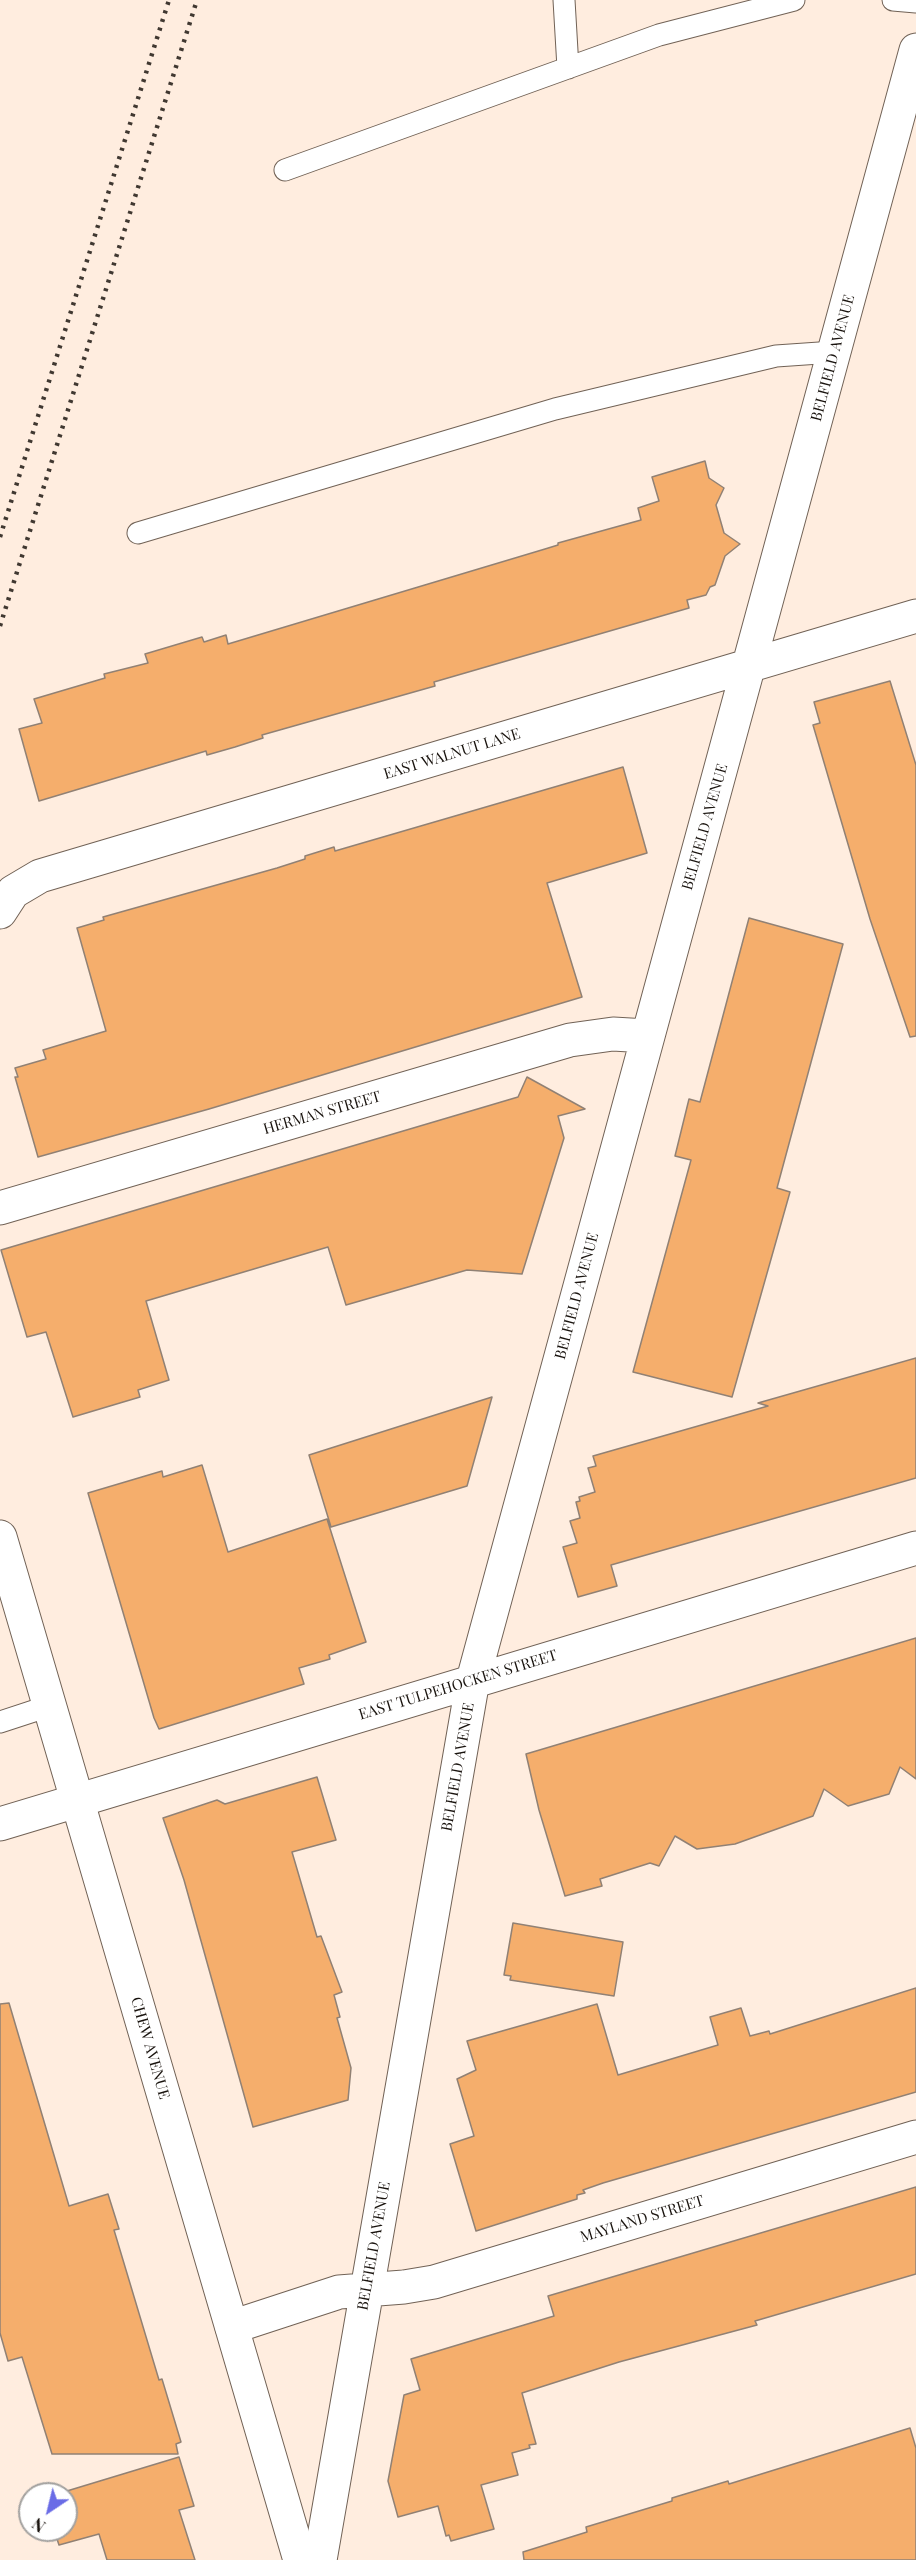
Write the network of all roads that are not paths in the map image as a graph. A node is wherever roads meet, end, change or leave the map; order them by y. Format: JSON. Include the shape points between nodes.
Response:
{"nodes":[{"id":1,"x":564,"y":0,"type":"edge"},
{"id":2,"x":794,"y":0,"type":"edge"},
{"id":3,"x":893,"y":0,"type":"edge"},
{"id":4,"x":916,"y":2,"type":"edge"},
{"id":5,"x":916,"y":50,"type":"edge"},
{"id":6,"x":568,"y":68,"type":"junction"},
{"id":7,"x":910,"y":92,"type":"edge"},
{"id":8,"x":285,"y":170,"type":"dead end"},
{"id":9,"x":834,"y":352,"type":"junction"},
{"id":10,"x":138,"y":533,"type":"dead end"},
{"id":11,"x":915,"y":619,"type":"edge"},
{"id":12,"x":750,"y":664,"type":"junction"},
{"id":13,"x":0,"y":912,"type":"edge"},
{"id":14,"x":647,"y":1036,"type":"junction"},
{"id":15,"x":0,"y":1208,"type":"edge"},
{"id":16,"x":0,"y":1537,"type":"edge"},
{"id":17,"x":916,"y":1548,"type":"edge"},
{"id":18,"x":473,"y":1680,"type":"junction"},
{"id":19,"x":50,"y":1706,"type":"junction"},
{"id":20,"x":0,"y":1722,"type":"edge"},
{"id":21,"x":77,"y":1799,"type":"junction"},
{"id":22,"x":0,"y":1824,"type":"edge"},
{"id":23,"x":916,"y":2137,"type":"edge"},
{"id":24,"x":366,"y":2289,"type":"junction"},
{"id":25,"x":232,"y":2327,"type":"junction"},
{"id":26,"x":300,"y":2560,"type":"edge"},
{"id":27,"x":320,"y":2560,"type":"edge"}],
"edges":[{"from":1,"to":6,"type":"lane"},
{"from":2,"to":6,"type":"lane","via":[[659,35]]},
{"from":3,"to":4,"type":"lane"},
{"from":5,"to":7,"type":"street","name":"BELFIELD AVENUE"},
{"from":6,"to":8,"type":"lane"},
{"from":7,"to":9,"type":"street","name":"BELFIELD AVENUE"},
{"from":9,"to":10,"type":"lane","via":[[776,357],[555,409]]},
{"from":9,"to":12,"type":"street","name":"BELFIELD AVENUE"},
{"from":11,"to":12,"type":"street","name":"EAST WALNUT LANE"},
{"from":12,"to":13,"type":"street","name":"EAST WALNUT LANE","via":[[40,876],[13,892]]},
{"from":12,"to":14,"type":"street","name":"BELFIELD AVENUE"},
{"from":14,"to":15,"type":"street","name":"HERMAN STREET","via":[[613,1034],[570,1040]]},
{"from":14,"to":18,"type":"street","name":"BELFIELD AVENUE"},
{"from":16,"to":19,"type":"street","name":"CHEW AVENUE"},
{"from":17,"to":18,"type":"street","name":"EAST TULPEHOCKEN STREET"},
{"from":18,"to":21,"type":"street","name":"EAST TULPEHOCKEN STREET"},
{"from":18,"to":24,"type":"street","name":"BELFIELD AVENUE"},
{"from":19,"to":20,"type":"lane"},
{"from":19,"to":21,"type":"street","name":"CHEW AVENUE"},
{"from":21,"to":22,"type":"street","name":"EAST TULPEHOCKEN STREET"},
{"from":21,"to":25,"type":"street","name":"CHEW AVENUE"},
{"from":23,"to":24,"type":"street","name":"MAYLAND STREET","via":[[434,2282]]},
{"from":24,"to":25,"type":"street","name":"MAYLAND STREET","via":[[339,2292]]},
{"from":24,"to":27,"type":"street","name":"BELFIELD AVENUE"},
{"from":25,"to":26,"type":"street","name":"CHEW AVENUE"}]}
